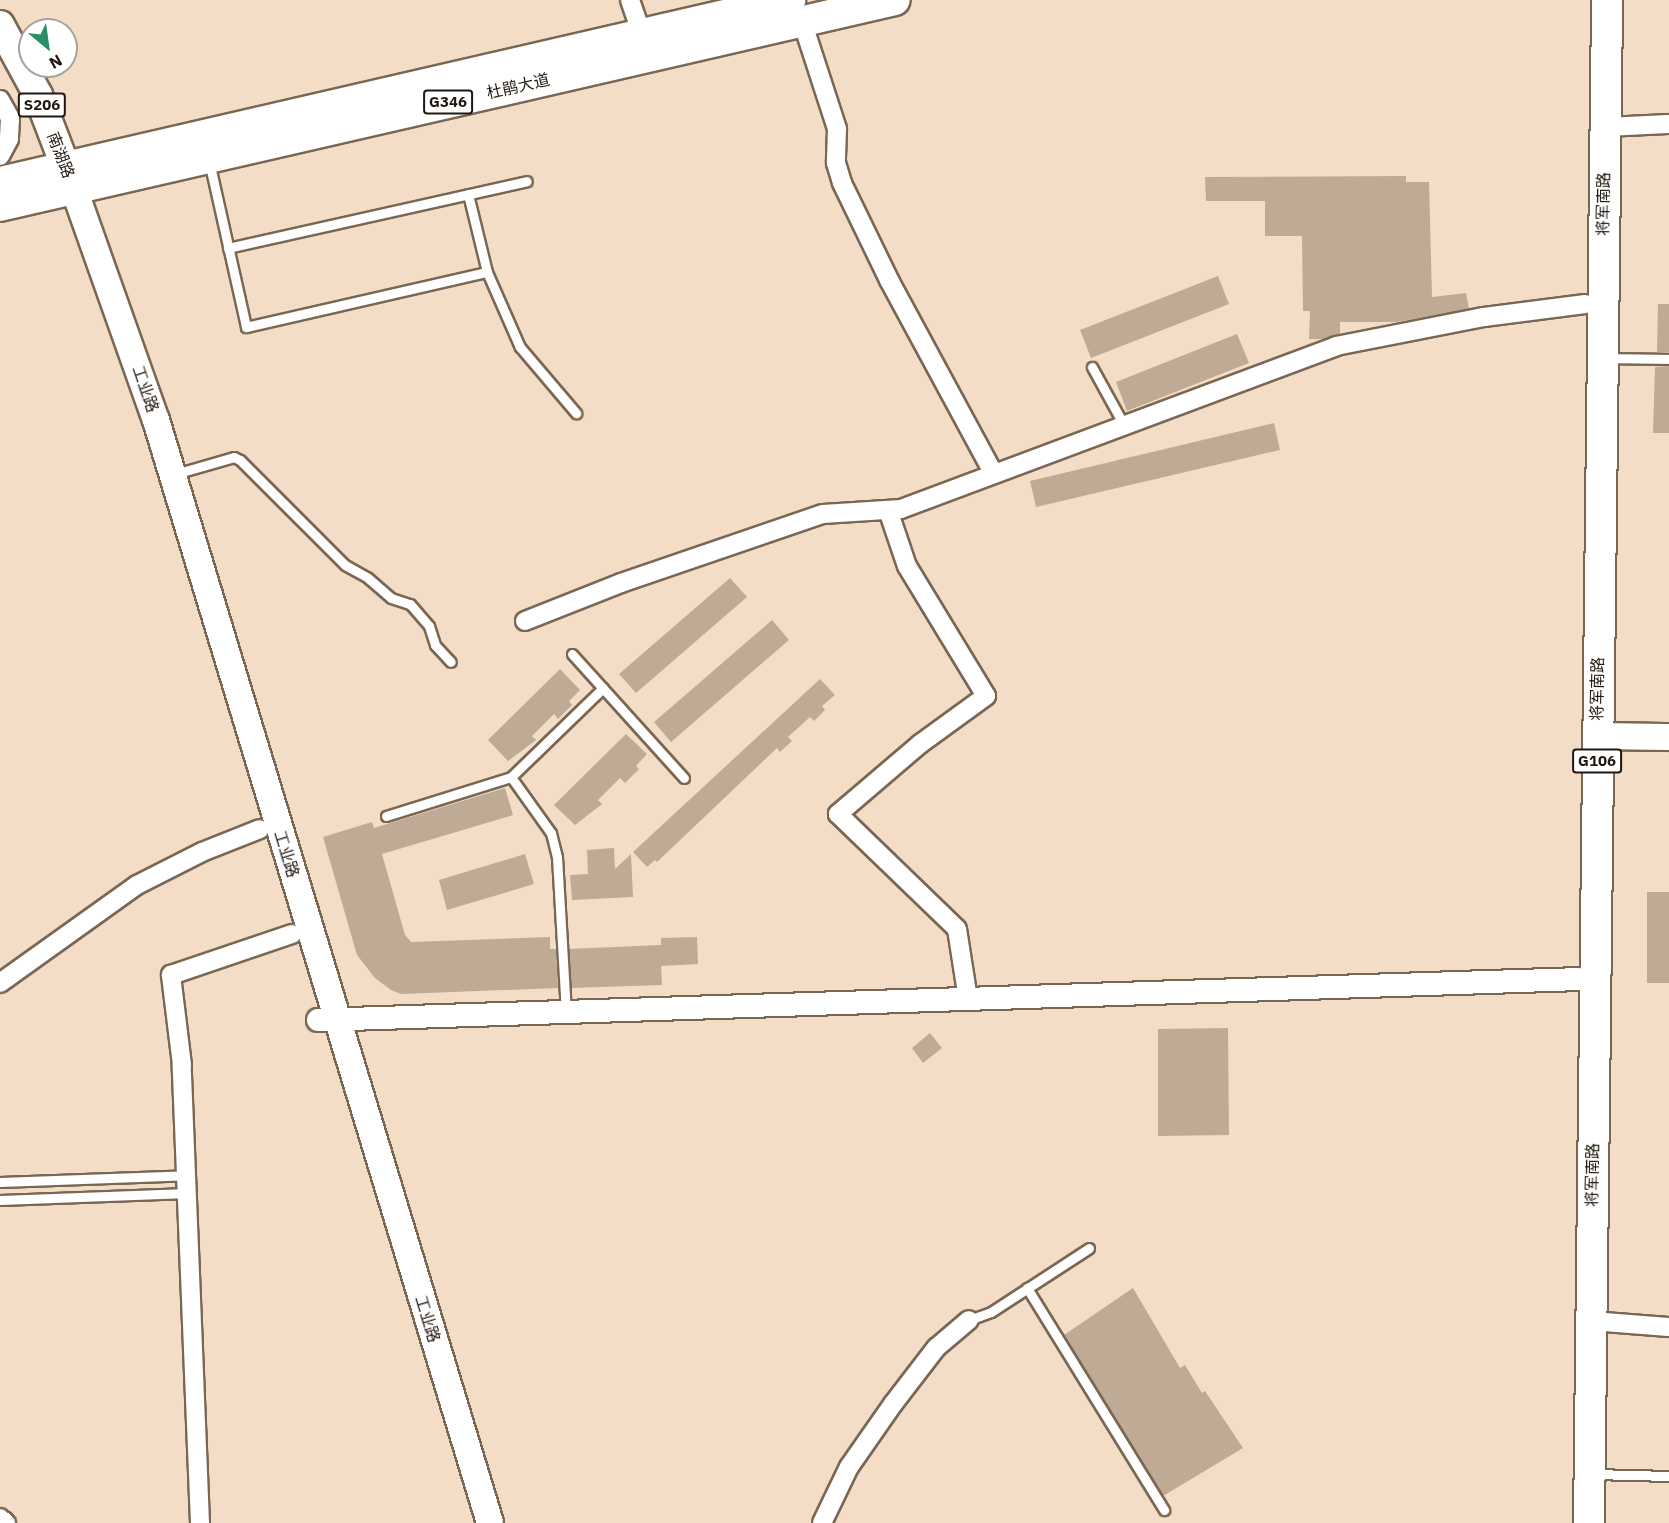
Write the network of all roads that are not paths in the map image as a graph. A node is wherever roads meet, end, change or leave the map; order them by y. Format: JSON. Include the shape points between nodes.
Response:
{"nodes":[{"id":1,"x":630,"y":0,"type":"edge"},
{"id":2,"x":896,"y":0,"type":"edge"},
{"id":3,"x":1588,"y":0,"type":"edge"},
{"id":4,"x":1607,"y":0,"type":"edge"},
{"id":5,"x":796,"y":11,"type":"edge"},
{"id":6,"x":0,"y":25,"type":"edge"},
{"id":7,"x":642,"y":34,"type":"junction"},
{"id":8,"x":0,"y":62,"type":"edge"},
{"id":9,"x":0,"y":100,"type":"edge"},
{"id":10,"x":1669,"y":124,"type":"edge"},
{"id":11,"x":1605,"y":127,"type":"junction"},
{"id":12,"x":0,"y":156,"type":"edge"},
{"id":13,"x":208,"y":158,"type":"junction"},
{"id":14,"x":61,"y":180,"type":"junction"},
{"id":15,"x":527,"y":181,"type":"dead end"},
{"id":16,"x":0,"y":182,"type":"edge"},
{"id":17,"x":468,"y":194,"type":"junction"},
{"id":18,"x":0,"y":206,"type":"edge"},
{"id":19,"x":228,"y":248,"type":"junction"},
{"id":20,"x":487,"y":272,"type":"junction"},
{"id":21,"x":1585,"y":304,"type":"junction"},
{"id":22,"x":1601,"y":358,"type":"junction"},
{"id":23,"x":1669,"y":359,"type":"edge"},
{"id":24,"x":1092,"y":367,"type":"dead end"},
{"id":25,"x":576,"y":413,"type":"dead end"},
{"id":26,"x":1125,"y":427,"type":"junction"},
{"id":27,"x":993,"y":472,"type":"junction"},
{"id":28,"x":173,"y":475,"type":"junction"},
{"id":29,"x":888,"y":510,"type":"junction"},
{"id":30,"x":525,"y":621,"type":"dead end"},
{"id":31,"x":572,"y":654,"type":"dead end"},
{"id":32,"x":451,"y":662,"type":"dead end"},
{"id":33,"x":603,"y":688,"type":"junction"},
{"id":34,"x":1597,"y":736,"type":"junction"},
{"id":35,"x":1669,"y":737,"type":"edge"},
{"id":36,"x":511,"y":777,"type":"junction"},
{"id":37,"x":684,"y":778,"type":"dead end"},
{"id":38,"x":386,"y":816,"type":"dead end"},
{"id":39,"x":260,"y":829,"type":"junction"},
{"id":40,"x":292,"y":934,"type":"junction"},
{"id":41,"x":1578,"y":979,"type":"junction"},
{"id":42,"x":0,"y":983,"type":"edge"},
{"id":43,"x":968,"y":999,"type":"junction"},
{"id":44,"x":566,"y":1012,"type":"junction"},
{"id":45,"x":327,"y":1020,"type":"junction"},
{"id":46,"x":187,"y":1175,"type":"junction"},
{"id":47,"x":0,"y":1182,"type":"edge"},
{"id":48,"x":188,"y":1193,"type":"junction"},
{"id":49,"x":0,"y":1200,"type":"edge"},
{"id":50,"x":1089,"y":1248,"type":"dead end"},
{"id":51,"x":1027,"y":1288,"type":"junction"},
{"id":52,"x":969,"y":1320,"type":"joint"},
{"id":53,"x":1591,"y":1321,"type":"junction"},
{"id":54,"x":1669,"y":1326,"type":"edge"},
{"id":55,"x":1589,"y":1474,"type":"junction"},
{"id":56,"x":1669,"y":1476,"type":"edge"},
{"id":57,"x":1164,"y":1510,"type":"dead end"},
{"id":58,"x":0,"y":1518,"type":"edge"},
{"id":59,"x":6,"y":1523,"type":"edge"},
{"id":60,"x":200,"y":1523,"type":"edge"},
{"id":61,"x":471,"y":1523,"type":"edge"},
{"id":62,"x":490,"y":1523,"type":"edge"},
{"id":63,"x":822,"y":1523,"type":"edge"},
{"id":64,"x":1572,"y":1523,"type":"edge"},
{"id":65,"x":1589,"y":1523,"type":"edge"}],
"edges":[{"from":1,"to":7,"type":"street"},
{"from":2,"to":5,"type":"highway","name":"杜鹃大道","number":"G346"},
{"from":3,"to":21,"type":"highway","name":"将军南路","number":"G106"},
{"from":4,"to":11,"type":"highway","name":"将军南路","number":"G106"},
{"from":5,"to":7,"type":"highway","name":"杜鹃大道","number":"G346"},
{"from":5,"to":13,"type":"highway","name":"杜鹃大道","number":"G346"},
{"from":5,"to":27,"type":"street","via":[[837,129],[836,163],[842,183],[889,280]]},
{"from":6,"to":14,"type":"main road","name":"南湖路","number":"S206","via":[[38,95]]},
{"from":7,"to":14,"type":"highway","name":"杜鹃大道","number":"G346"},
{"from":8,"to":14,"type":"main road","name":"南湖路","number":"S206"},
{"from":9,"to":12,"type":"street","via":[[10,118],[9,140]]},
{"from":10,"to":11,"type":"street"},
{"from":11,"to":22,"type":"highway","name":"将军南路","number":"G106"},
{"from":13,"to":14,"type":"highway","name":"杜鹃大道","number":"G346"},
{"from":13,"to":19,"type":"lane"},
{"from":14,"to":16,"type":"highway","name":"杜鹃大道","number":"G346"},
{"from":14,"to":18,"type":"highway","name":"杜鹃大道","number":"G346"},
{"from":14,"to":28,"type":"main road","name":"工业路","via":[[121,314]]},
{"from":14,"to":39,"type":"main road","name":"工业路","via":[[140,426]]},
{"from":15,"to":17,"type":"lane"},
{"from":17,"to":19,"type":"lane"},
{"from":17,"to":20,"type":"lane"},
{"from":19,"to":20,"type":"lane","via":[[246,327]]},
{"from":20,"to":25,"type":"lane","via":[[520,346]]},
{"from":21,"to":26,"type":"street","via":[[1484,317],[1336,346]]},
{"from":21,"to":41,"type":"highway","name":"将军南路","number":"G106"},
{"from":22,"to":23,"type":"lane"},
{"from":22,"to":34,"type":"highway","name":"将军南路","number":"G106"},
{"from":24,"to":26,"type":"lane"},
{"from":26,"to":27,"type":"street"},
{"from":27,"to":29,"type":"street","via":[[901,509]]},
{"from":28,"to":32,"type":"lane","via":[[234,457],[240,460],[345,565],[391,598],[410,604],[429,626],[435,645]]},
{"from":28,"to":45,"type":"main road","name":"工业路"},
{"from":29,"to":30,"type":"street","via":[[823,514],[621,582]]},
{"from":29,"to":43,"type":"street","via":[[908,566],[986,696],[920,744],[838,814],[957,929]]},
{"from":31,"to":33,"type":"lane"},
{"from":33,"to":36,"type":"lane"},
{"from":33,"to":37,"type":"lane"},
{"from":34,"to":35,"type":"main road"},
{"from":34,"to":53,"type":"highway","name":"将军南路","number":"G106"},
{"from":36,"to":38,"type":"lane"},
{"from":36,"to":44,"type":"lane","via":[[551,833],[557,857]]},
{"from":39,"to":40,"type":"main road","name":"工业路"},
{"from":39,"to":42,"type":"street","via":[[202,852],[137,885]]},
{"from":40,"to":45,"type":"main road","name":"工业路"},
{"from":40,"to":46,"type":"street","via":[[171,975],[183,1065]]},
{"from":41,"to":43,"type":"street"},
{"from":41,"to":64,"type":"highway","name":"将军南路","number":"G106"},
{"from":43,"to":44,"type":"street"},
{"from":44,"to":45,"type":"street"},
{"from":45,"to":61,"type":"main road","name":"工业路"},
{"from":45,"to":62,"type":"main road","name":"工业路"},
{"from":46,"to":47,"type":"lane"},
{"from":46,"to":48,"type":"street"},
{"from":48,"to":49,"type":"lane"},
{"from":48,"to":60,"type":"street"},
{"from":50,"to":51,"type":"lane"},
{"from":51,"to":52,"type":"lane"},
{"from":51,"to":57,"type":"lane"},
{"from":52,"to":63,"type":"street","via":[[936,1348],[893,1404],[849,1467]]},
{"from":53,"to":54,"type":"street"},
{"from":53,"to":55,"type":"highway","name":"将军南路","number":"G106"},
{"from":55,"to":56,"type":"lane"},
{"from":55,"to":65,"type":"highway","name":"将军南路","number":"G106"},
{"from":58,"to":59,"type":"street"}]}
